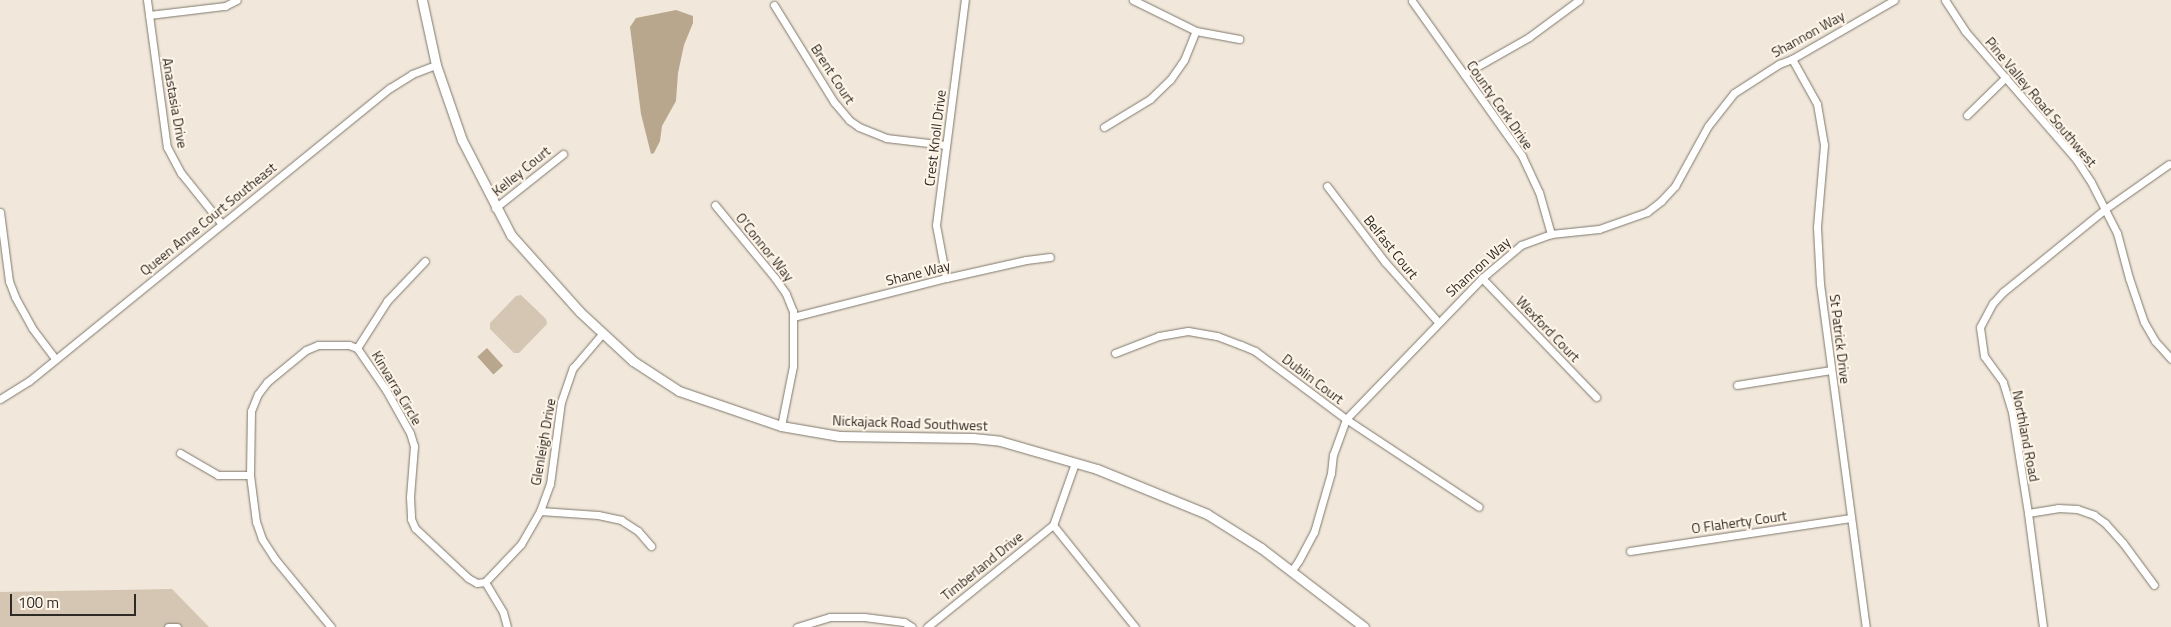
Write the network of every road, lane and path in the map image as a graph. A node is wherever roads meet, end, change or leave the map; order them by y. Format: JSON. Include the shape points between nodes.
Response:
{"nodes":[{"id":1,"x":147,"y":0,"type":"edge"},
{"id":2,"x":237,"y":0,"type":"edge"},
{"id":3,"x":422,"y":0,"type":"edge"},
{"id":4,"x":965,"y":0,"type":"edge"},
{"id":5,"x":1133,"y":0,"type":"edge"},
{"id":6,"x":1579,"y":0,"type":"edge"},
{"id":7,"x":1894,"y":0,"type":"edge"},
{"id":8,"x":1944,"y":0,"type":"edge"},
{"id":9,"x":1412,"y":1,"type":"edge"},
{"id":10,"x":774,"y":5,"type":"dead end"},
{"id":11,"x":149,"y":15,"type":"junction"},
{"id":12,"x":1196,"y":31,"type":"junction"},
{"id":13,"x":1239,"y":39,"type":"dead end"},
{"id":14,"x":1792,"y":59,"type":"junction"},
{"id":15,"x":436,"y":65,"type":"junction"},
{"id":16,"x":1464,"y":74,"type":"junction"},
{"id":17,"x":2006,"y":77,"type":"junction"},
{"id":18,"x":1967,"y":115,"type":"dead end"},
{"id":19,"x":1104,"y":127,"type":"dead end"},
{"id":20,"x":946,"y":145,"type":"junction"},
{"id":21,"x":563,"y":154,"type":"dead end"},
{"id":22,"x":2169,"y":164,"type":"dead end"},
{"id":23,"x":1327,"y":186,"type":"dead end"},
{"id":24,"x":715,"y":205,"type":"dead end"},
{"id":25,"x":495,"y":208,"type":"junction"},
{"id":26,"x":2105,"y":209,"type":"junction"},
{"id":27,"x":0,"y":212,"type":"edge"},
{"id":28,"x":221,"y":223,"type":"junction"},
{"id":29,"x":1551,"y":234,"type":"junction"},
{"id":30,"x":1050,"y":257,"type":"dead end"},
{"id":31,"x":425,"y":260,"type":"dead end"},
{"id":32,"x":946,"y":278,"type":"junction"},
{"id":33,"x":1482,"y":278,"type":"junction"},
{"id":34,"x":793,"y":317,"type":"junction"},
{"id":35,"x":1438,"y":322,"type":"junction"},
{"id":36,"x":602,"y":334,"type":"junction"},
{"id":37,"x":357,"y":348,"type":"junction"},
{"id":38,"x":1115,"y":353,"type":"dead end"},
{"id":39,"x":55,"y":359,"type":"junction"},
{"id":40,"x":2171,"y":359,"type":"edge"},
{"id":41,"x":1831,"y":370,"type":"junction"},
{"id":42,"x":1737,"y":385,"type":"dead end"},
{"id":43,"x":1596,"y":397,"type":"dead end"},
{"id":44,"x":0,"y":399,"type":"edge"},
{"id":45,"x":1346,"y":419,"type":"junction"},
{"id":46,"x":781,"y":426,"type":"junction"},
{"id":47,"x":180,"y":453,"type":"dead end"},
{"id":48,"x":1075,"y":463,"type":"junction"},
{"id":49,"x":250,"y":474,"type":"junction"},
{"id":50,"x":1479,"y":507,"type":"dead end"},
{"id":51,"x":540,"y":511,"type":"junction"},
{"id":52,"x":2028,"y":513,"type":"junction"},
{"id":53,"x":1851,"y":518,"type":"junction"},
{"id":54,"x":1053,"y":525,"type":"junction"},
{"id":55,"x":651,"y":546,"type":"dead end"},
{"id":56,"x":1630,"y":551,"type":"dead end"},
{"id":57,"x":1292,"y":570,"type":"junction"},
{"id":58,"x":485,"y":582,"type":"junction"},
{"id":59,"x":2154,"y":585,"type":"dead end"},
{"id":60,"x":168,"y":627,"type":"edge"},
{"id":61,"x":177,"y":627,"type":"edge"},
{"id":62,"x":331,"y":627,"type":"edge"},
{"id":63,"x":507,"y":627,"type":"edge"},
{"id":64,"x":797,"y":627,"type":"edge"},
{"id":65,"x":912,"y":627,"type":"edge"},
{"id":66,"x":927,"y":627,"type":"edge"},
{"id":67,"x":1135,"y":627,"type":"edge"},
{"id":68,"x":1364,"y":627,"type":"edge"},
{"id":69,"x":1866,"y":627,"type":"edge"},
{"id":70,"x":2043,"y":627,"type":"edge"}],
"edges":[{"from":1,"to":11,"type":"street","name":"Anastasia Drive"},
{"from":2,"to":11,"type":"street","via":[[217,7]]},
{"from":3,"to":15,"type":"street","name":"Nickajack Road Southwest"},
{"from":4,"to":20,"type":"street","name":"Crest Knoll Drive"},
{"from":5,"to":12,"type":"street"},
{"from":6,"to":16,"type":"street","via":[[1529,38]]},
{"from":7,"to":14,"type":"street","name":"Shannon Way"},
{"from":8,"to":17,"type":"street","name":"Pine Valley Road Southwest","via":[[1965,31]]},
{"from":9,"to":16,"type":"street","name":"County Cork Drive"},
{"from":10,"to":20,"type":"street","name":"Brent Court","via":[[834,102],[849,120],[886,138]]},
{"from":11,"to":28,"type":"street","name":"Anastasia Drive","via":[[167,147],[181,173]]},
{"from":12,"to":13,"type":"street"},
{"from":12,"to":19,"type":"street","via":[[1184,60],[1170,80],[1150,99]]},
{"from":14,"to":29,"type":"street","name":"Shannon Way","via":[[1734,93],[1708,126],[1675,186],[1647,212],[1598,229]]},
{"from":14,"to":41,"type":"street","name":"St Patrick Drive","via":[[1817,104],[1824,145],[1817,227],[1820,284]]},
{"from":15,"to":25,"type":"street","name":"Nickajack Road Southwest","via":[[462,140]]},
{"from":15,"to":28,"type":"street","name":"Queen Anne Court Southeast","via":[[412,74],[390,88]]},
{"from":16,"to":29,"type":"street","name":"County Cork Drive","via":[[1522,156],[1539,192]]},
{"from":17,"to":18,"type":"street"},
{"from":17,"to":26,"type":"street","name":"Pine Valley Road Southwest","via":[[2076,159]]},
{"from":20,"to":32,"type":"street","name":"Crest Knoll Drive","via":[[936,225]]},
{"from":21,"to":25,"type":"street","name":"Kelley Court"},
{"from":22,"to":26,"type":"street","name":"Northland Road"},
{"from":23,"to":35,"type":"street","name":"Belfast Court","via":[[1385,262]]},
{"from":24,"to":34,"type":"street","name":"O'Connor Way","via":[[775,278],[786,294]]},
{"from":25,"to":36,"type":"street","name":"Nickajack Road Southwest","via":[[511,235]]},
{"from":26,"to":40,"type":"street","name":"Pine Valley Road Southwest","via":[[2117,233],[2144,322]]},
{"from":26,"to":52,"type":"street","name":"Northland Road","via":[[2003,292],[1980,327],[1984,356],[2003,382],[2012,412]]},
{"from":27,"to":39,"type":"street","via":[[13,292],[20,309]]},
{"from":28,"to":39,"type":"street","name":"Queen Anne Court Southeast"},
{"from":29,"to":33,"type":"street","name":"Shannon Way","via":[[1521,246]]},
{"from":30,"to":32,"type":"street","name":"Shane Way"},
{"from":31,"to":37,"type":"street","via":[[387,300]]},
{"from":32,"to":34,"type":"street","name":"Shane Way"},
{"from":33,"to":35,"type":"street","name":"Shannon Way"},
{"from":33,"to":43,"type":"street","name":"Wexford Court"},
{"from":34,"to":46,"type":"street","name":"O'Connor Way","via":[[794,366]]},
{"from":35,"to":45,"type":"street","name":"Shannon Way"},
{"from":36,"to":46,"type":"street","name":"Nickajack Road Southwest","via":[[633,361],[679,391]]},
{"from":36,"to":51,"type":"street","name":"Glenleigh Drive","via":[[573,368],[561,402],[550,484]]},
{"from":37,"to":49,"type":"street","name":"Kinvarra Circle","via":[[349,344],[318,345],[306,350],[266,382],[251,411]]},
{"from":37,"to":58,"type":"street","name":"Kinvarra Circle","via":[[392,398],[410,433],[414,446],[411,519],[415,528],[468,578],[477,583]]},
{"from":38,"to":45,"type":"street","name":"Dublin Court","via":[[1158,336],[1188,331],[1217,336],[1255,351]]},
{"from":39,"to":44,"type":"street","name":"Queen Anne Court Southeast","via":[[20,388]]},
{"from":41,"to":42,"type":"street"},
{"from":41,"to":53,"type":"street","name":"St Patrick Drive"},
{"from":45,"to":50,"type":"street","name":"Dublin Court"},
{"from":45,"to":57,"type":"street","name":"Shannon Way","via":[[1333,455],[1314,532]]},
{"from":46,"to":48,"type":"street","name":"Nickajack Road Southwest","via":[[839,436],[1000,441]]},
{"from":47,"to":49,"type":"street","via":[[218,475]]},
{"from":48,"to":54,"type":"street"},
{"from":48,"to":57,"type":"street","name":"Nickajack Road Southwest","via":[[1097,468],[1207,514]]},
{"from":49,"to":62,"type":"street","name":"Kinvarra Circle","via":[[256,522],[262,539]]},
{"from":51,"to":55,"type":"street","via":[[622,520],[638,530]]},
{"from":51,"to":58,"type":"street","name":"Glenleigh Drive","via":[[521,544]]},
{"from":52,"to":59,"type":"street","via":[[2058,508],[2077,509],[2094,515],[2123,543]]},
{"from":52,"to":70,"type":"street","name":"Northland Road"},
{"from":53,"to":56,"type":"street","name":"O Flaherty Court"},
{"from":53,"to":69,"type":"street","name":"St Patrick Drive"},
{"from":54,"to":66,"type":"street","name":"Timberland Drive"},
{"from":54,"to":67,"type":"street"},
{"from":57,"to":68,"type":"street","name":"Nickajack Road Southwest"},
{"from":58,"to":63,"type":"street","via":[[503,612]]},
{"from":60,"to":61,"type":"street"},
{"from":64,"to":65,"type":"street","via":[[830,618],[864,617],[904,622]]}]}
